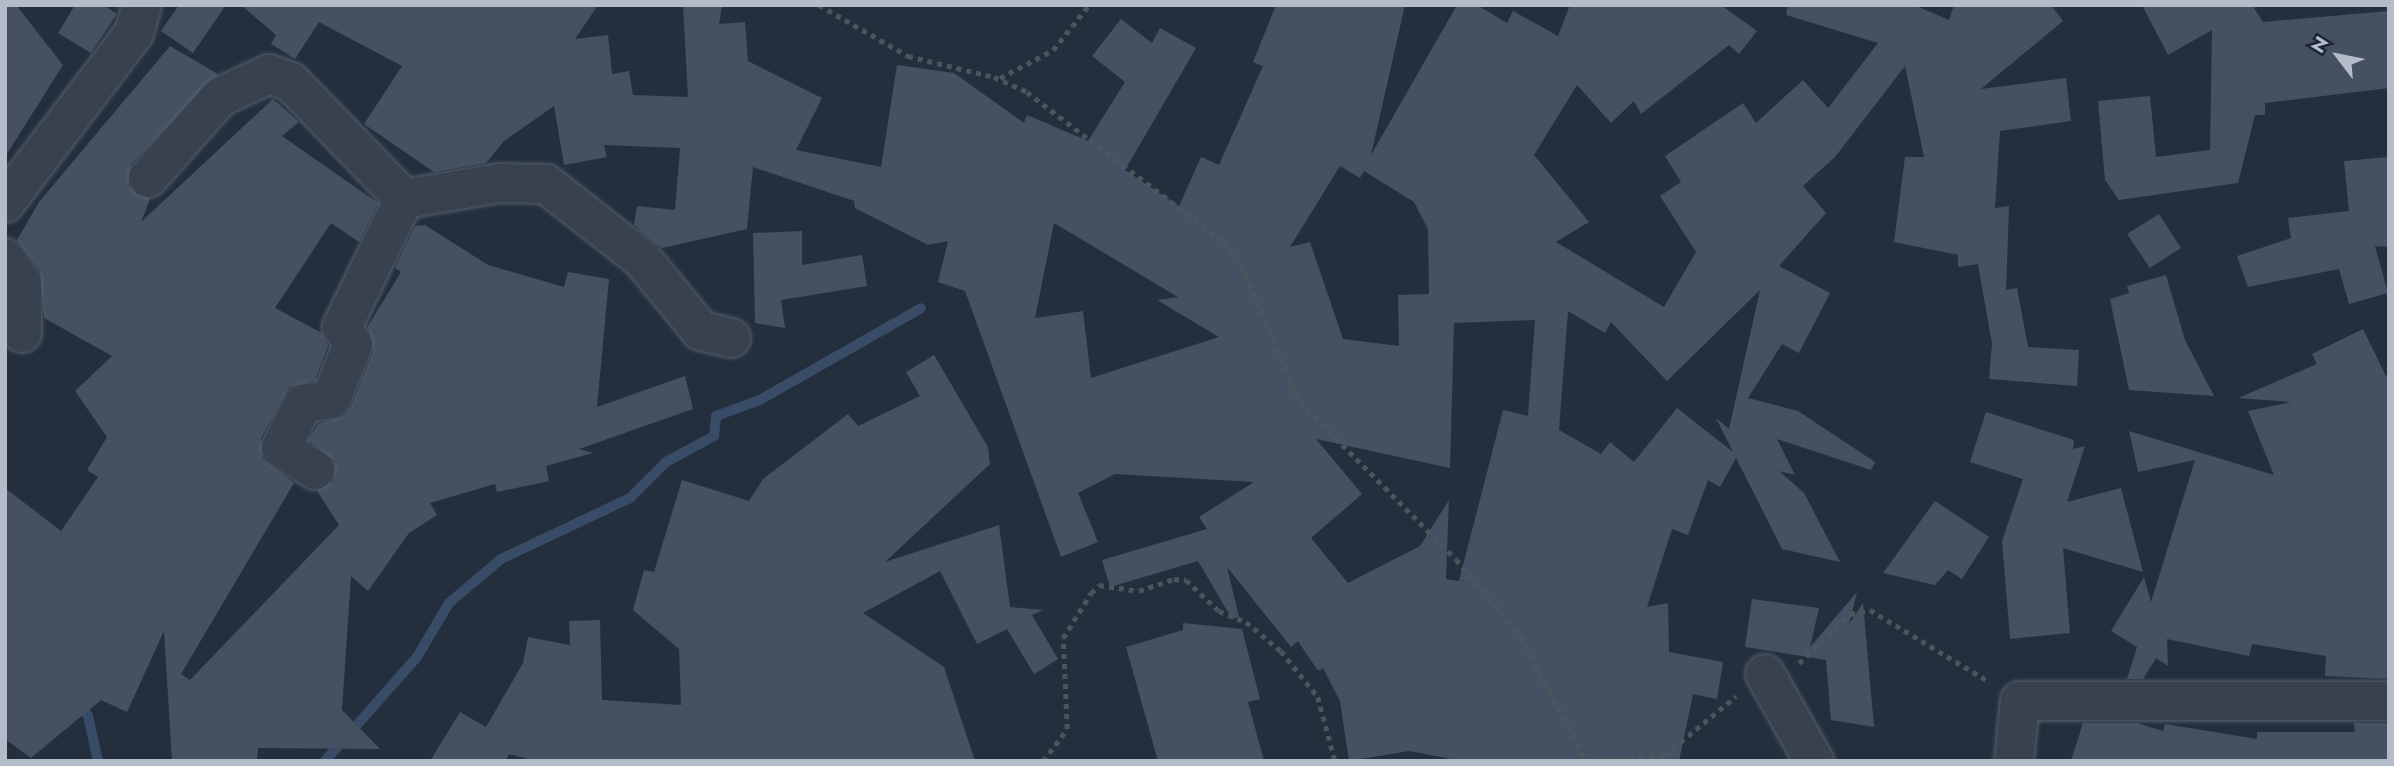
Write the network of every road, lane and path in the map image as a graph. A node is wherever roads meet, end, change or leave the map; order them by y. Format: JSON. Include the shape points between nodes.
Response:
{"nodes":[{"id":1,"x":142,"y":5,"type":"edge"},
{"id":2,"x":819,"y":5,"type":"edge"},
{"id":3,"x":1090,"y":5,"type":"edge"},
{"id":4,"x":999,"y":79,"type":"junction"},
{"id":5,"x":148,"y":178,"type":"dead end"},
{"id":6,"x":404,"y":199,"type":"junction"},
{"id":7,"x":5,"y":203,"type":"edge"},
{"id":8,"x":5,"y":258,"type":"edge"},
{"id":9,"x":22,"y":333,"type":"dead end"},
{"id":10,"x":731,"y":338,"type":"dead end"},
{"id":11,"x":315,"y":470,"type":"dead end"},
{"id":12,"x":1765,"y":674,"type":"dead end"},
{"id":13,"x":2389,"y":701,"type":"edge"},
{"id":14,"x":1584,"y":757,"type":"dead end"},
{"id":15,"x":1043,"y":761,"type":"edge"},
{"id":16,"x":1335,"y":761,"type":"edge"},
{"id":17,"x":1814,"y":761,"type":"edge"},
{"id":18,"x":2014,"y":761,"type":"edge"}],
"edges":[{"from":1,"to":7,"type":"street","via":[[134,33]]},
{"from":2,"to":4,"type":"path","via":[[908,56]]},
{"from":3,"to":4,"type":"path","via":[[1053,50]]},
{"from":4,"to":14,"type":"path","via":[[1073,121],[1224,242],[1241,265],[1300,402],[1456,559],[1521,637]]},
{"from":5,"to":6,"type":"street","via":[[220,97],[269,74],[291,82]]},
{"from":6,"to":10,"type":"street","via":[[500,183],[546,184],[642,259],[701,331]]},
{"from":6,"to":11,"type":"street","via":[[342,327],[353,344],[331,398],[303,404],[281,448]]},
{"from":8,"to":9,"type":"street","via":[[22,282]]},
{"from":12,"to":17,"type":"street"},
{"from":13,"to":18,"type":"street","via":[[2020,701]]},
{"from":15,"to":16,"type":"path","via":[[1067,729],[1063,638],[1091,593],[1099,585],[1139,591],[1174,579],[1186,580],[1219,611],[1246,622],[1281,651],[1318,697]]}]}
